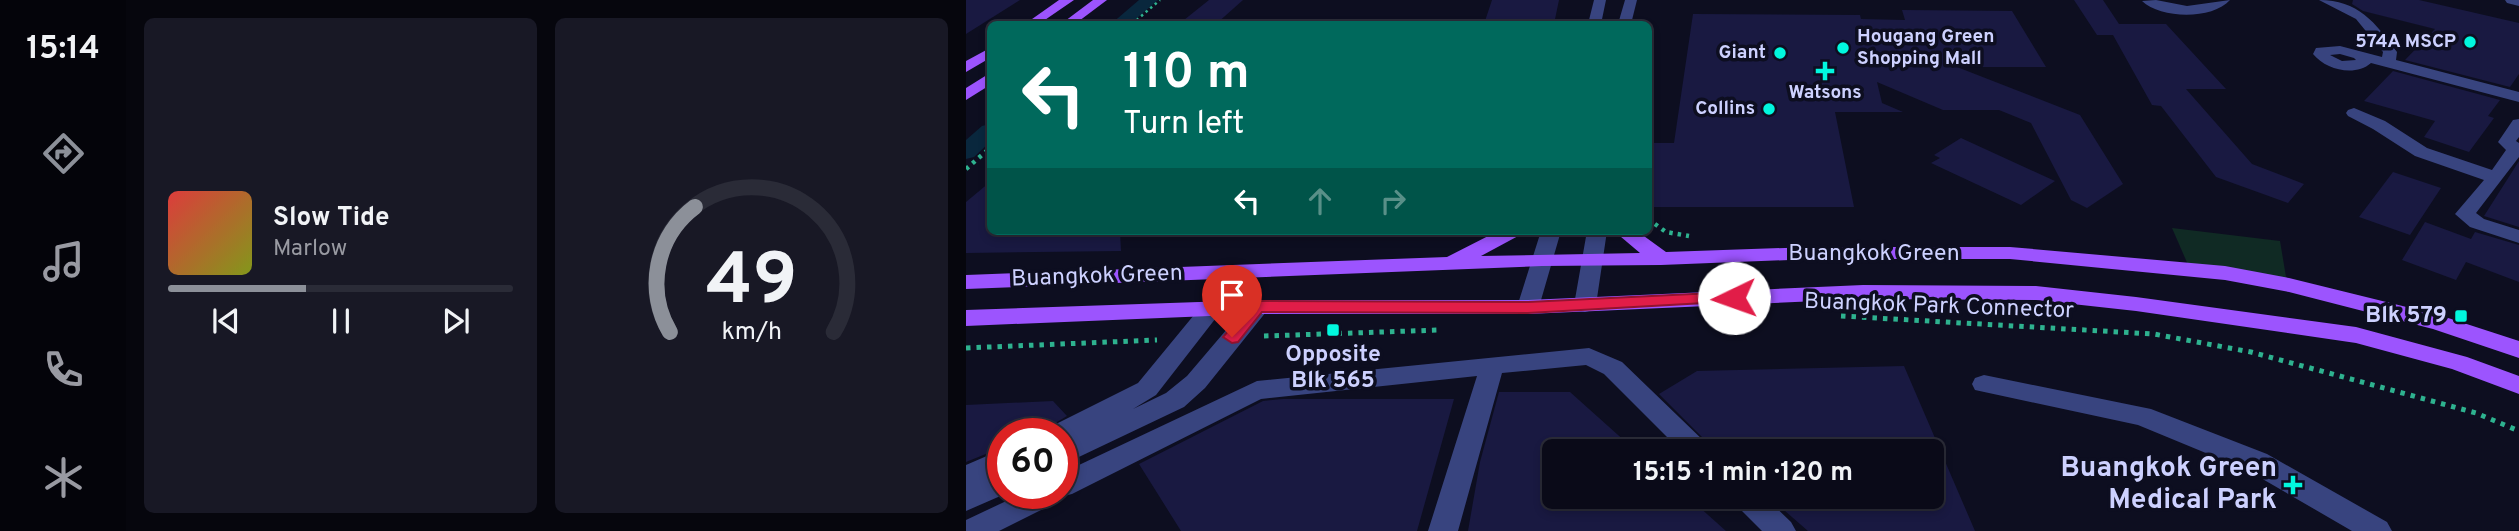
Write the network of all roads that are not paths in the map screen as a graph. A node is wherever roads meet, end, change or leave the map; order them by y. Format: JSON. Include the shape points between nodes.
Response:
{"nodes":[{"id":1,"x":1068,"y":0,"type":"edge"},
{"id":2,"x":1101,"y":0,"type":"edge"},
{"id":3,"x":1600,"y":0,"type":"edge"},
{"id":4,"x":1631,"y":0,"type":"edge"},
{"id":5,"x":2149,"y":0,"type":"edge"},
{"id":6,"x":2224,"y":0,"type":"edge"},
{"id":7,"x":2325,"y":0,"type":"edge"},
{"id":8,"x":2511,"y":0,"type":"edge"},
{"id":9,"x":2519,"y":2,"type":"edge"},
{"id":10,"x":1036,"y":21,"type":"edge"},
{"id":11,"x":1071,"y":21,"type":"edge"},
{"id":12,"x":1596,"y":21,"type":"edge"},
{"id":13,"x":1626,"y":21,"type":"edge"},
{"id":14,"x":987,"y":54,"type":"edge"},
{"id":15,"x":2361,"y":58,"type":"dead end"},
{"id":16,"x":2389,"y":62,"type":"junction"},
{"id":17,"x":966,"y":68,"type":"edge"},
{"id":18,"x":987,"y":80,"type":"edge"},
{"id":19,"x":966,"y":94,"type":"edge"},
{"id":20,"x":2519,"y":97,"type":"edge"},
{"id":21,"x":2354,"y":113,"type":"dead end"},
{"id":22,"x":2519,"y":124,"type":"edge"},
{"id":23,"x":2517,"y":150,"type":"edge"},
{"id":24,"x":2496,"y":178,"type":"junction"},
{"id":25,"x":1505,"y":235,"type":"edge"},
{"id":26,"x":1550,"y":235,"type":"edge"},
{"id":27,"x":1596,"y":235,"type":"edge"},
{"id":28,"x":1629,"y":235,"type":"edge"},
{"id":29,"x":2519,"y":237,"type":"edge"},
{"id":30,"x":1661,"y":259,"type":"junction"},
{"id":31,"x":1542,"y":260,"type":"junction"},
{"id":32,"x":1592,"y":260,"type":"junction"},
{"id":33,"x":1447,"y":265,"type":"junction"},
{"id":34,"x":966,"y":282,"type":"edge"},
{"id":35,"x":1585,"y":305,"type":"junction"},
{"id":36,"x":1258,"y":307,"type":"junction"},
{"id":37,"x":1528,"y":307,"type":"junction"},
{"id":38,"x":1211,"y":309,"type":"junction"},
{"id":39,"x":966,"y":318,"type":"edge"},
{"id":40,"x":2519,"y":350,"type":"edge"},
{"id":41,"x":1492,"y":365,"type":"junction"},
{"id":42,"x":1984,"y":384,"type":"dead end"},
{"id":43,"x":2519,"y":385,"type":"edge"},
{"id":44,"x":1078,"y":425,"type":"edge"},
{"id":45,"x":1685,"y":439,"type":"edge"},
{"id":46,"x":1078,"y":446,"type":"edge"},
{"id":47,"x":987,"y":468,"type":"edge"},
{"id":48,"x":966,"y":478,"type":"edge"},
{"id":49,"x":1078,"y":478,"type":"edge"},
{"id":50,"x":987,"y":489,"type":"edge"},
{"id":51,"x":966,"y":499,"type":"edge"},
{"id":52,"x":1016,"y":509,"type":"edge"},
{"id":53,"x":1759,"y":509,"type":"edge"},
{"id":54,"x":971,"y":531,"type":"edge"},
{"id":55,"x":1443,"y":531,"type":"edge"},
{"id":56,"x":1782,"y":531,"type":"edge"},
{"id":57,"x":2376,"y":531,"type":"edge"}],
"edges":[{"from":1,"to":10,"type":"main road"},
{"from":2,"to":11,"type":"main road"},
{"from":3,"to":12,"type":"street"},
{"from":4,"to":13,"type":"street"},
{"from":5,"to":6,"type":"street","via":[[2156,5],[2202,9]]},
{"from":7,"to":16,"type":"street","via":[[2361,16],[2390,51]]},
{"from":8,"to":9,"type":"street"},
{"from":14,"to":17,"type":"main road"},
{"from":15,"to":16,"type":"street"},
{"from":16,"to":20,"type":"street"},
{"from":18,"to":19,"type":"main road"},
{"from":21,"to":24,"type":"street","via":[[2421,152]]},
{"from":22,"to":23,"type":"street","via":[[2507,142]]},
{"from":23,"to":24,"type":"street"},
{"from":24,"to":29,"type":"street","via":[[2465,214],[2477,223]]},
{"from":25,"to":33,"type":"main road"},
{"from":26,"to":31,"type":"street"},
{"from":27,"to":32,"type":"street"},
{"from":28,"to":30,"type":"main road"},
{"from":30,"to":32,"type":"main road","name":"Buangkok Green"},
{"from":30,"to":40,"type":"main road","name":"Buangkok Green","via":[[2010,253],[2127,262],[2289,285],[2439,323]]},
{"from":31,"to":32,"type":"main road","name":"Buangkok Green"},
{"from":31,"to":33,"type":"main road","name":"Buangkok Green"},
{"from":31,"to":37,"type":"street"},
{"from":32,"to":35,"type":"street"},
{"from":33,"to":34,"type":"main road","name":"Buangkok Green"},
{"from":35,"to":37,"type":"main road","name":"Buangkok Green"},
{"from":35,"to":43,"type":"main road","name":"Buangkok Green","via":[[1863,292],[2036,293],[2356,335]]},
{"from":36,"to":37,"type":"main road","name":"Buangkok Green"},
{"from":36,"to":38,"type":"main road","name":"Buangkok Green"},
{"from":36,"to":46,"type":"street","via":[[1175,400]]},
{"from":38,"to":39,"type":"main road","name":"Buangkok Green"},
{"from":38,"to":44,"type":"street","via":[[1147,388]]},
{"from":41,"to":45,"type":"street","via":[[1589,356],[1603,361]]},
{"from":41,"to":49,"type":"street","via":[[1257,390]]},
{"from":41,"to":55,"type":"street"},
{"from":42,"to":57,"type":"street","via":[[2142,416],[2257,462]]},
{"from":47,"to":48,"type":"street"},
{"from":50,"to":51,"type":"street"},
{"from":52,"to":54,"type":"street"},
{"from":53,"to":56,"type":"street"}]}
